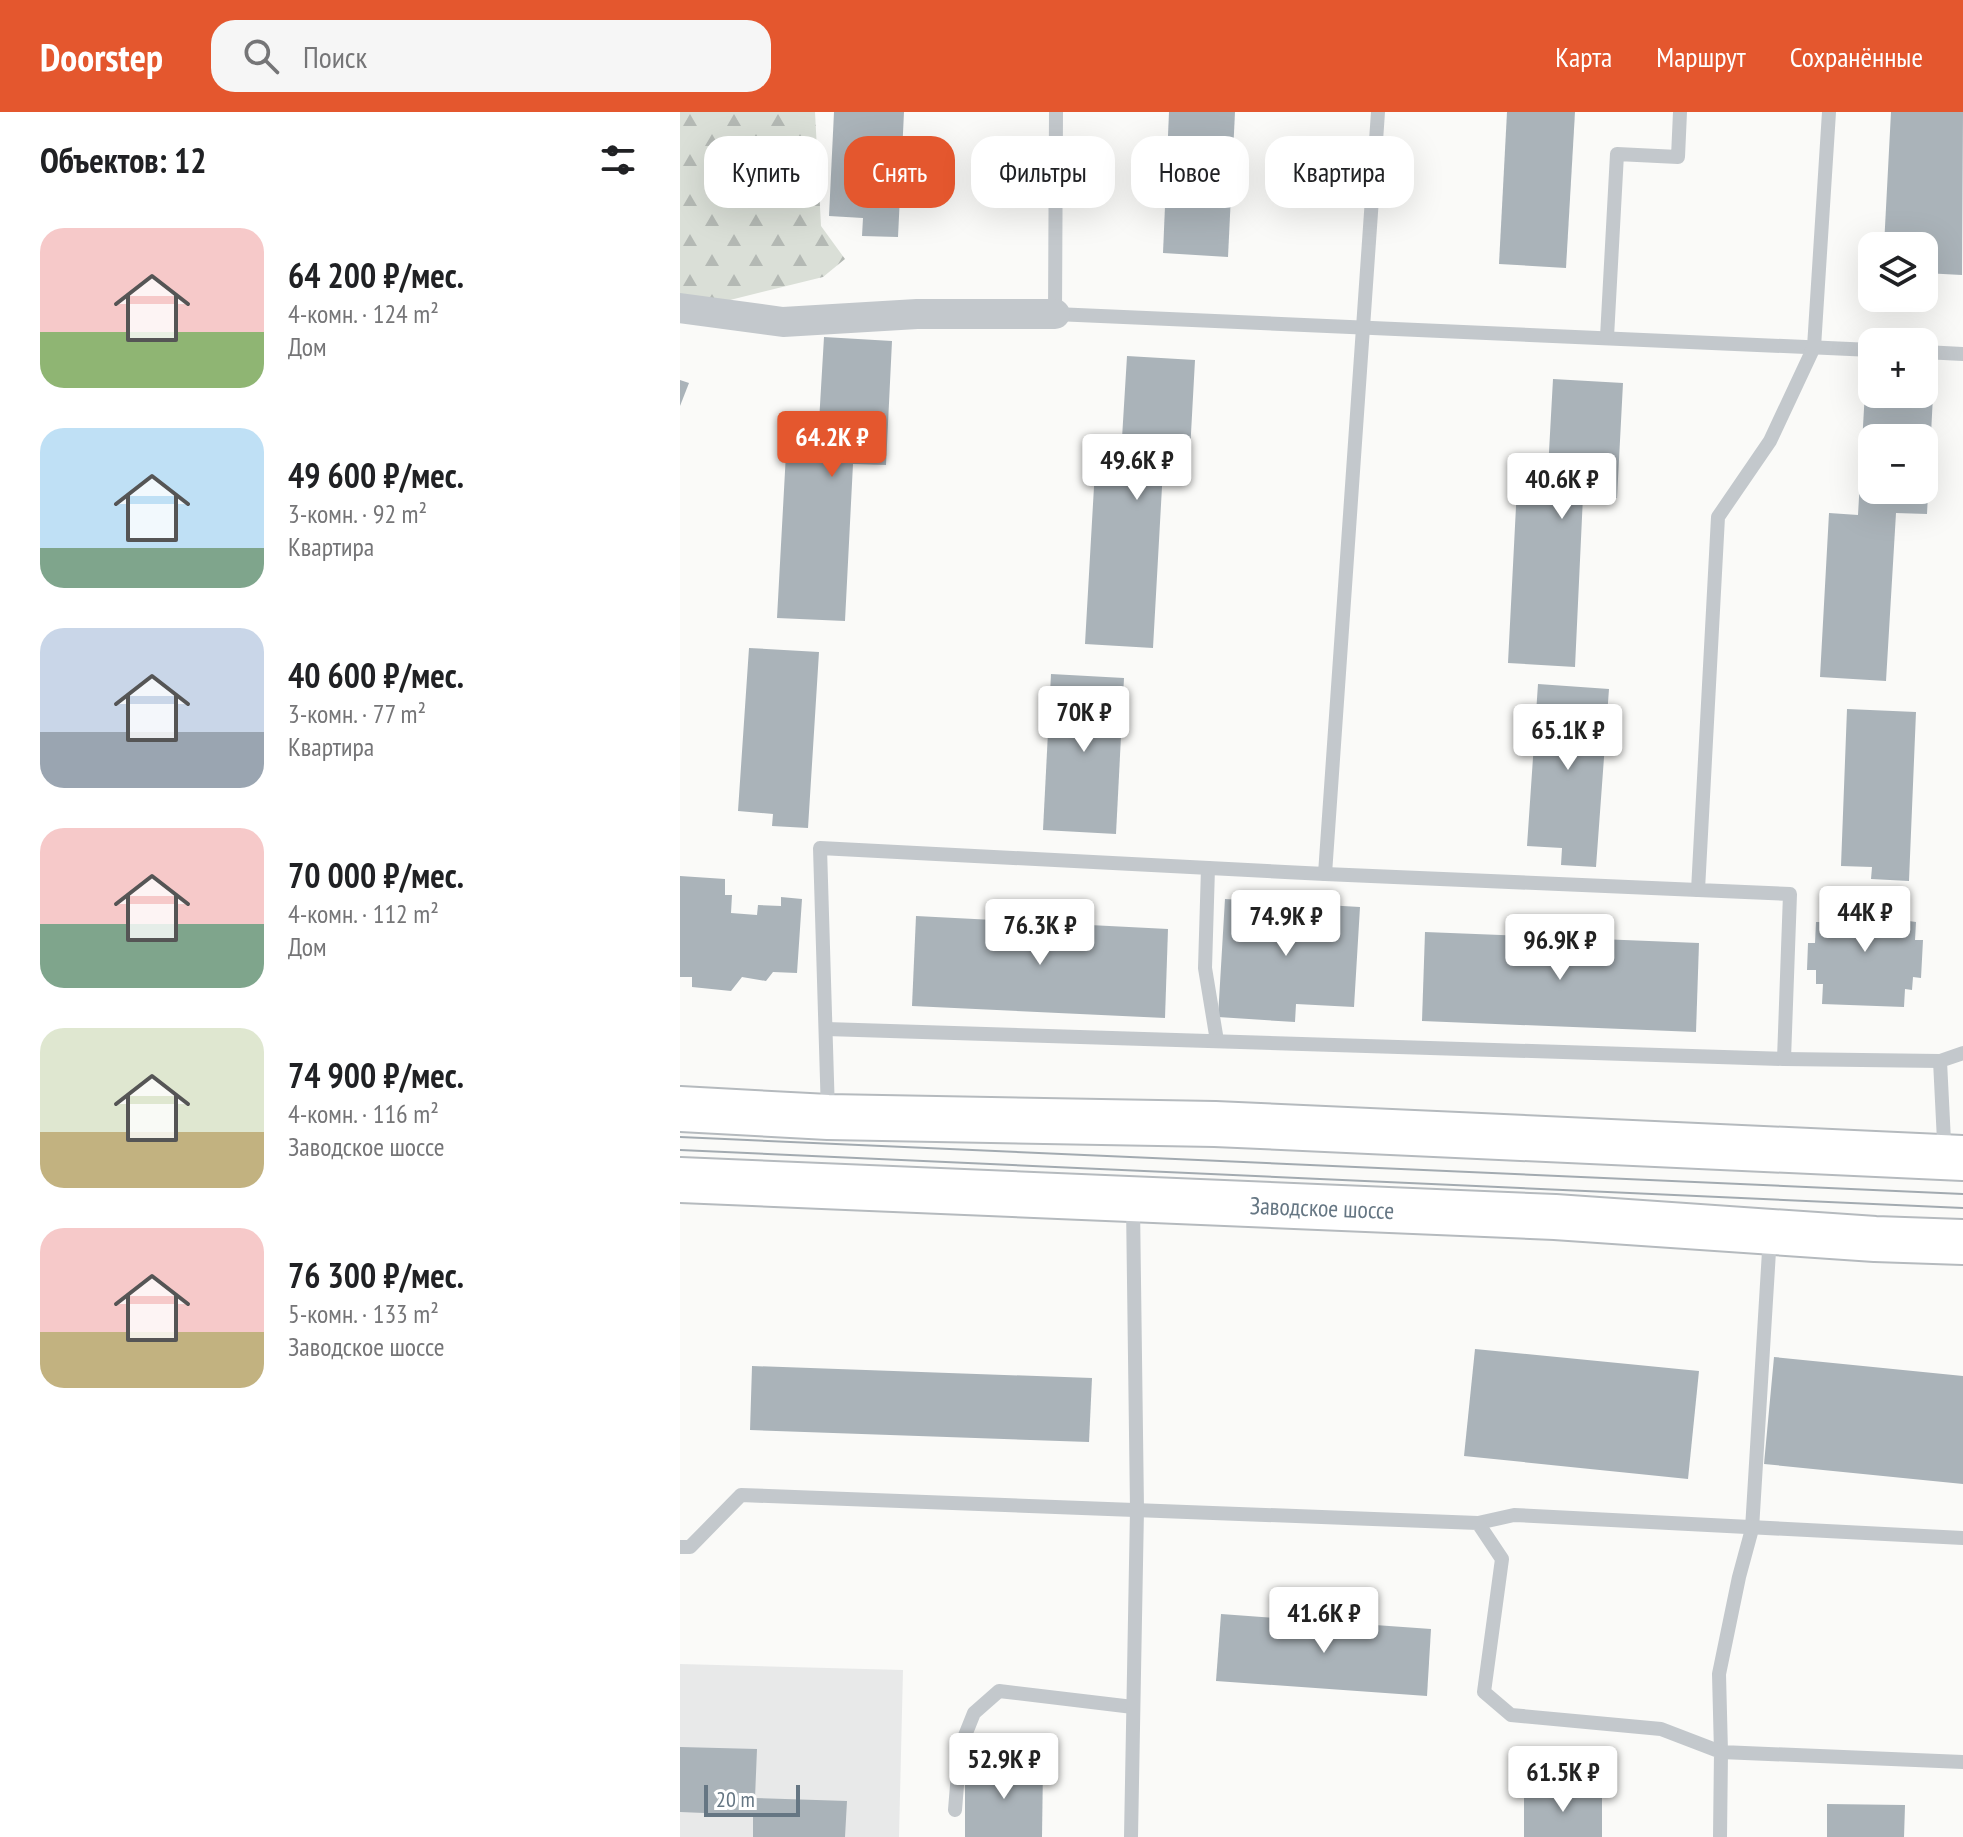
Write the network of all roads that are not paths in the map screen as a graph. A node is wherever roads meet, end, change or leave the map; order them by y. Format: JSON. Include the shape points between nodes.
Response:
{"nodes":[{"id":1,"x":1056,"y":112,"type":"edge"},
{"id":2,"x":1378,"y":112,"type":"edge"},
{"id":3,"x":1680,"y":112,"type":"edge"},
{"id":4,"x":1829,"y":112,"type":"edge"},
{"id":5,"x":680,"y":308,"type":"edge"},
{"id":6,"x":1055,"y":314,"type":"junction"},
{"id":7,"x":1363,"y":329,"type":"junction"},
{"id":8,"x":1607,"y":337,"type":"junction"},
{"id":9,"x":1814,"y":347,"type":"junction"},
{"id":10,"x":1858,"y":349,"type":"edge"},
{"id":11,"x":1938,"y":353,"type":"edge"},
{"id":12,"x":1963,"y":354,"type":"edge"},
{"id":13,"x":1208,"y":868,"type":"junction"},
{"id":14,"x":1325,"y":874,"type":"junction"},
{"id":15,"x":1698,"y":890,"type":"junction"},
{"id":16,"x":826,"y":1029,"type":"junction"},
{"id":17,"x":1217,"y":1041,"type":"junction"},
{"id":18,"x":1963,"y":1053,"type":"edge"},
{"id":19,"x":1784,"y":1059,"type":"junction"},
{"id":20,"x":1940,"y":1061,"type":"junction"},
{"id":21,"x":680,"y":1109,"type":"edge"},
{"id":22,"x":828,"y":1117,"type":"junction"},
{"id":23,"x":1957,"y":1145,"type":"edge"},
{"id":24,"x":680,"y":1180,"type":"edge"},
{"id":25,"x":1132,"y":1197,"type":"junction"},
{"id":26,"x":1770,"y":1232,"type":"junction"},
{"id":27,"x":1875,"y":1239,"type":"junction"},
{"id":28,"x":1963,"y":1242,"type":"edge"},
{"id":29,"x":1963,"y":1260,"type":"edge"},
{"id":30,"x":1137,"y":1509,"type":"junction"},
{"id":31,"x":1478,"y":1523,"type":"junction"},
{"id":32,"x":1752,"y":1529,"type":"junction"},
{"id":33,"x":1963,"y":1538,"type":"edge"},
{"id":34,"x":680,"y":1547,"type":"edge"},
{"id":35,"x":1133,"y":1707,"type":"junction"},
{"id":36,"x":1721,"y":1752,"type":"junction"},
{"id":37,"x":1963,"y":1762,"type":"edge"},
{"id":38,"x":955,"y":1810,"type":"dead end"},
{"id":39,"x":1131,"y":1837,"type":"edge"},
{"id":40,"x":1720,"y":1837,"type":"edge"}],
"edges":[{"from":1,"to":6,"type":"lane"},
{"from":2,"to":7,"type":"lane"},
{"from":3,"to":8,"type":"lane","via":[[1678,157],[1617,154]]},
{"from":4,"to":9,"type":"lane"},
{"from":5,"to":6,"type":"street","via":[[783,322],[917,314]]},
{"from":6,"to":7,"type":"lane"},
{"from":7,"to":8,"type":"lane"},
{"from":7,"to":14,"type":"lane"},
{"from":8,"to":9,"type":"lane"},
{"from":9,"to":10,"type":"lane"},
{"from":9,"to":15,"type":"lane","via":[[1770,441],[1718,517]]},
{"from":11,"to":12,"type":"lane"},
{"from":13,"to":14,"type":"lane"},
{"from":13,"to":16,"type":"lane","via":[[820,848]]},
{"from":13,"to":17,"type":"lane","via":[[1205,968]]},
{"from":14,"to":15,"type":"lane"},
{"from":15,"to":19,"type":"lane","via":[[1790,894]]},
{"from":16,"to":17,"type":"lane"},
{"from":16,"to":22,"type":"lane"},
{"from":17,"to":19,"type":"lane"},
{"from":18,"to":20,"type":"lane"},
{"from":19,"to":20,"type":"lane"},
{"from":20,"to":23,"type":"lane"},
{"from":21,"to":22,"type":"main road"},
{"from":22,"to":23,"type":"main road","via":[[1215,1124],[1887,1153]]},
{"from":24,"to":25,"type":"main road","name":"Заводское шоссе"},
{"from":25,"to":26,"type":"main road","name":"Заводское шоссе"},
{"from":25,"to":30,"type":"lane"},
{"from":26,"to":27,"type":"main road","name":"Заводское шоссе"},
{"from":26,"to":32,"type":"lane"},
{"from":27,"to":28,"type":"main road","name":"Заводское шоссе"},
{"from":27,"to":29,"type":"main road"},
{"from":30,"to":31,"type":"lane"},
{"from":30,"to":34,"type":"lane","via":[[741,1495],[690,1547]]},
{"from":30,"to":35,"type":"lane"},
{"from":31,"to":32,"type":"lane","via":[[1514,1515]]},
{"from":31,"to":36,"type":"lane","via":[[1502,1559],[1484,1692],[1511,1715],[1661,1729]]},
{"from":32,"to":33,"type":"lane"},
{"from":32,"to":36,"type":"lane","via":[[1719,1674]]},
{"from":35,"to":38,"type":"lane","via":[[999,1691],[974,1713],[960,1748]]},
{"from":35,"to":39,"type":"lane"},
{"from":36,"to":37,"type":"lane"},
{"from":36,"to":40,"type":"lane"}]}
